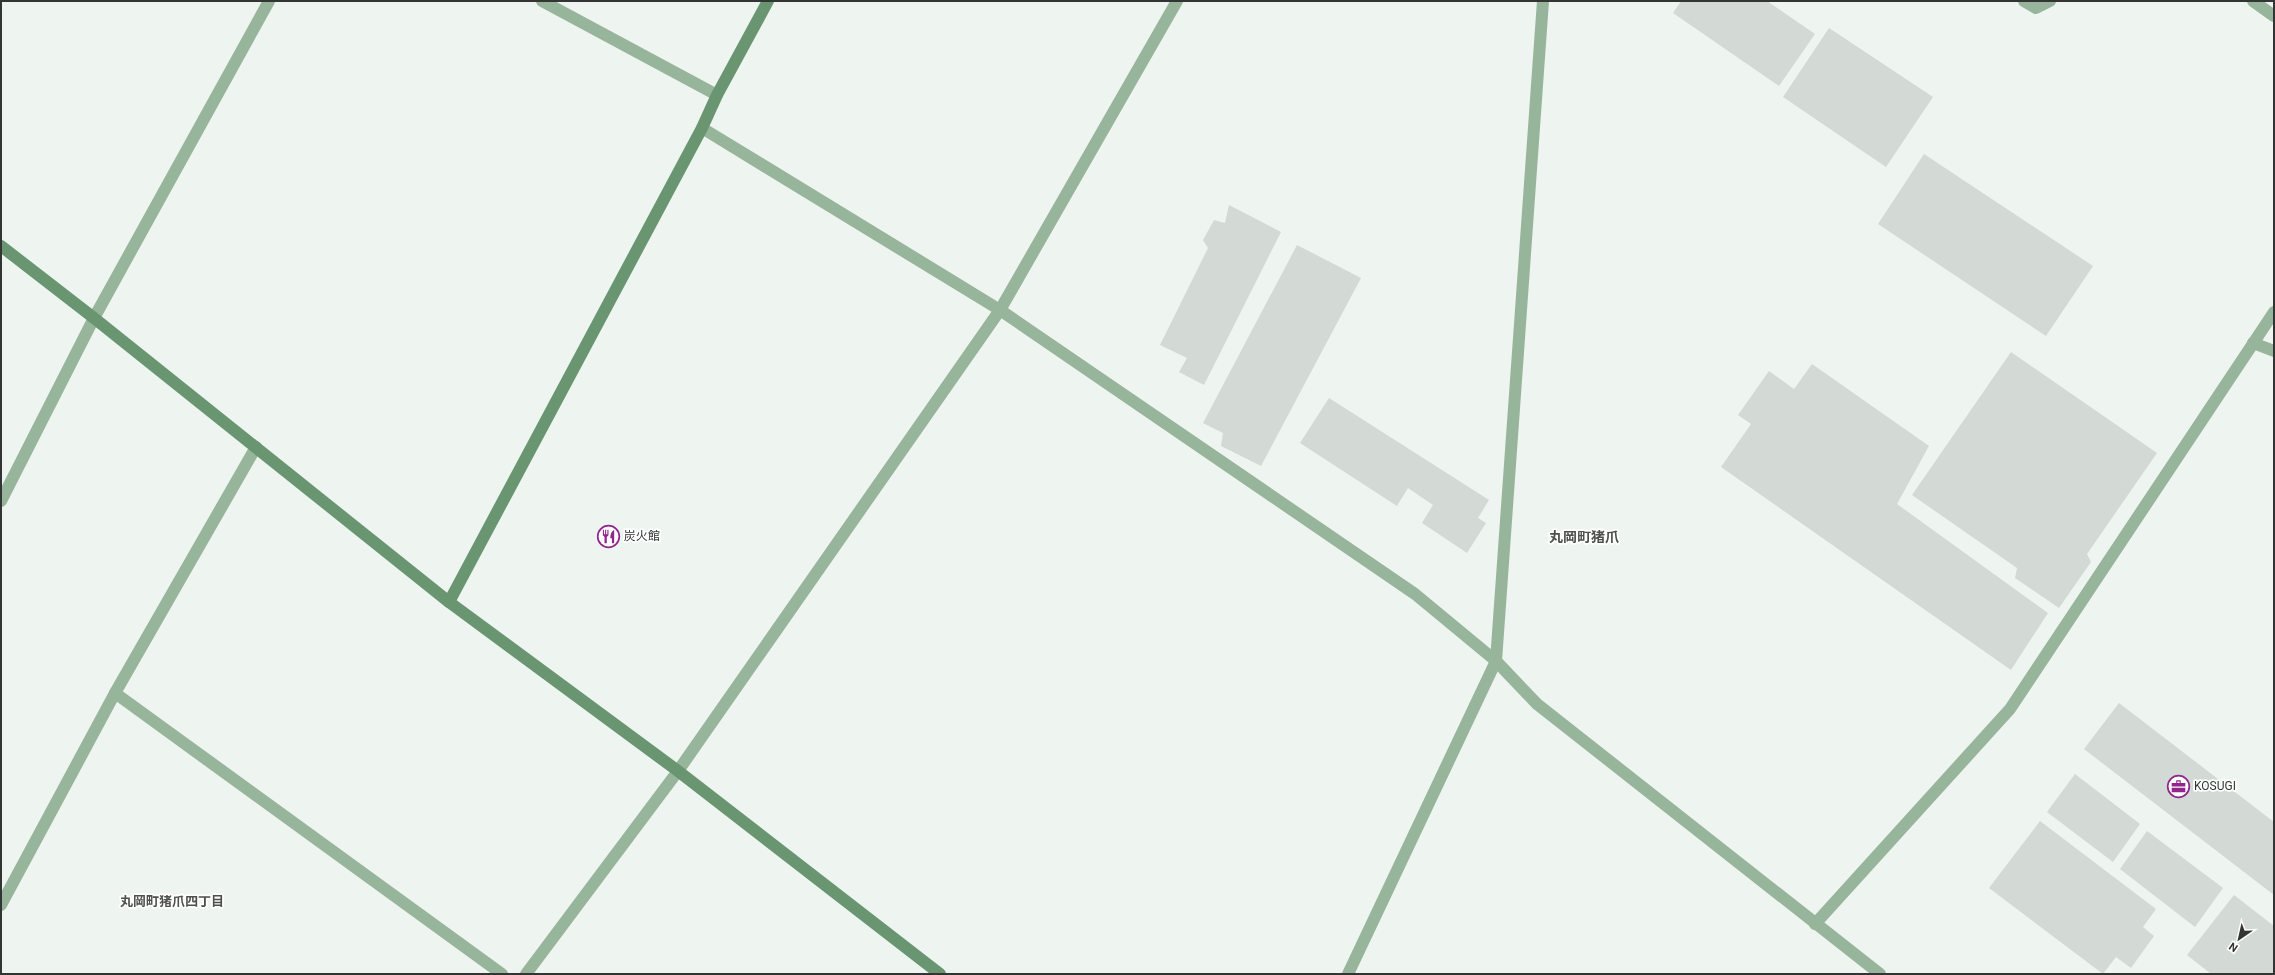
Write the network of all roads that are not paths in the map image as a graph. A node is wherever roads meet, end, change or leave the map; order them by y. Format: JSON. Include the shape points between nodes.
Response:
{"nodes":[{"id":1,"x":269,"y":1,"type":"edge"},
{"id":2,"x":542,"y":1,"type":"edge"},
{"id":3,"x":768,"y":1,"type":"edge"},
{"id":4,"x":1177,"y":1,"type":"edge"},
{"id":5,"x":1543,"y":1,"type":"edge"},
{"id":6,"x":2024,"y":1,"type":"edge"},
{"id":7,"x":2050,"y":1,"type":"edge"},
{"id":8,"x":2253,"y":1,"type":"edge"},
{"id":9,"x":2274,"y":16,"type":"edge"},
{"id":10,"x":717,"y":95,"type":"junction"},
{"id":11,"x":702,"y":128,"type":"junction"},
{"id":12,"x":1,"y":246,"type":"edge"},
{"id":13,"x":1000,"y":310,"type":"junction"},
{"id":14,"x":2274,"y":312,"type":"edge"},
{"id":15,"x":94,"y":318,"type":"junction"},
{"id":16,"x":2253,"y":343,"type":"junction"},
{"id":17,"x":2274,"y":350,"type":"edge"},
{"id":18,"x":256,"y":447,"type":"junction"},
{"id":19,"x":1,"y":501,"type":"edge"},
{"id":20,"x":449,"y":602,"type":"junction"},
{"id":21,"x":1496,"y":661,"type":"junction"},
{"id":22,"x":115,"y":693,"type":"junction"},
{"id":23,"x":678,"y":771,"type":"junction"},
{"id":24,"x":1,"y":905,"type":"edge"},
{"id":25,"x":1815,"y":924,"type":"junction"},
{"id":26,"x":502,"y":974,"type":"edge"},
{"id":27,"x":526,"y":974,"type":"edge"},
{"id":28,"x":940,"y":974,"type":"edge"},
{"id":29,"x":1348,"y":974,"type":"edge"},
{"id":30,"x":1880,"y":974,"type":"edge"}],
"edges":[{"from":1,"to":15,"type":"street"},
{"from":2,"to":10,"type":"street"},
{"from":3,"to":10,"type":"street"},
{"from":4,"to":13,"type":"street"},
{"from":5,"to":21,"type":"street"},
{"from":6,"to":7,"type":"street","via":[[2036,8]]},
{"from":8,"to":9,"type":"street"},
{"from":10,"to":11,"type":"street"},
{"from":11,"to":13,"type":"street"},
{"from":11,"to":20,"type":"street"},
{"from":12,"to":15,"type":"street"},
{"from":13,"to":21,"type":"street","via":[[1415,594]]},
{"from":13,"to":23,"type":"street"},
{"from":14,"to":16,"type":"street"},
{"from":15,"to":18,"type":"street"},
{"from":15,"to":19,"type":"street"},
{"from":16,"to":17,"type":"street"},
{"from":16,"to":25,"type":"street","via":[[2010,709]]},
{"from":18,"to":20,"type":"street"},
{"from":18,"to":22,"type":"street"},
{"from":20,"to":23,"type":"street"},
{"from":21,"to":25,"type":"street","via":[[1537,704]]},
{"from":21,"to":29,"type":"street"},
{"from":22,"to":24,"type":"street"},
{"from":22,"to":26,"type":"street"},
{"from":23,"to":27,"type":"street"},
{"from":23,"to":28,"type":"street"},
{"from":25,"to":30,"type":"street"}]}
